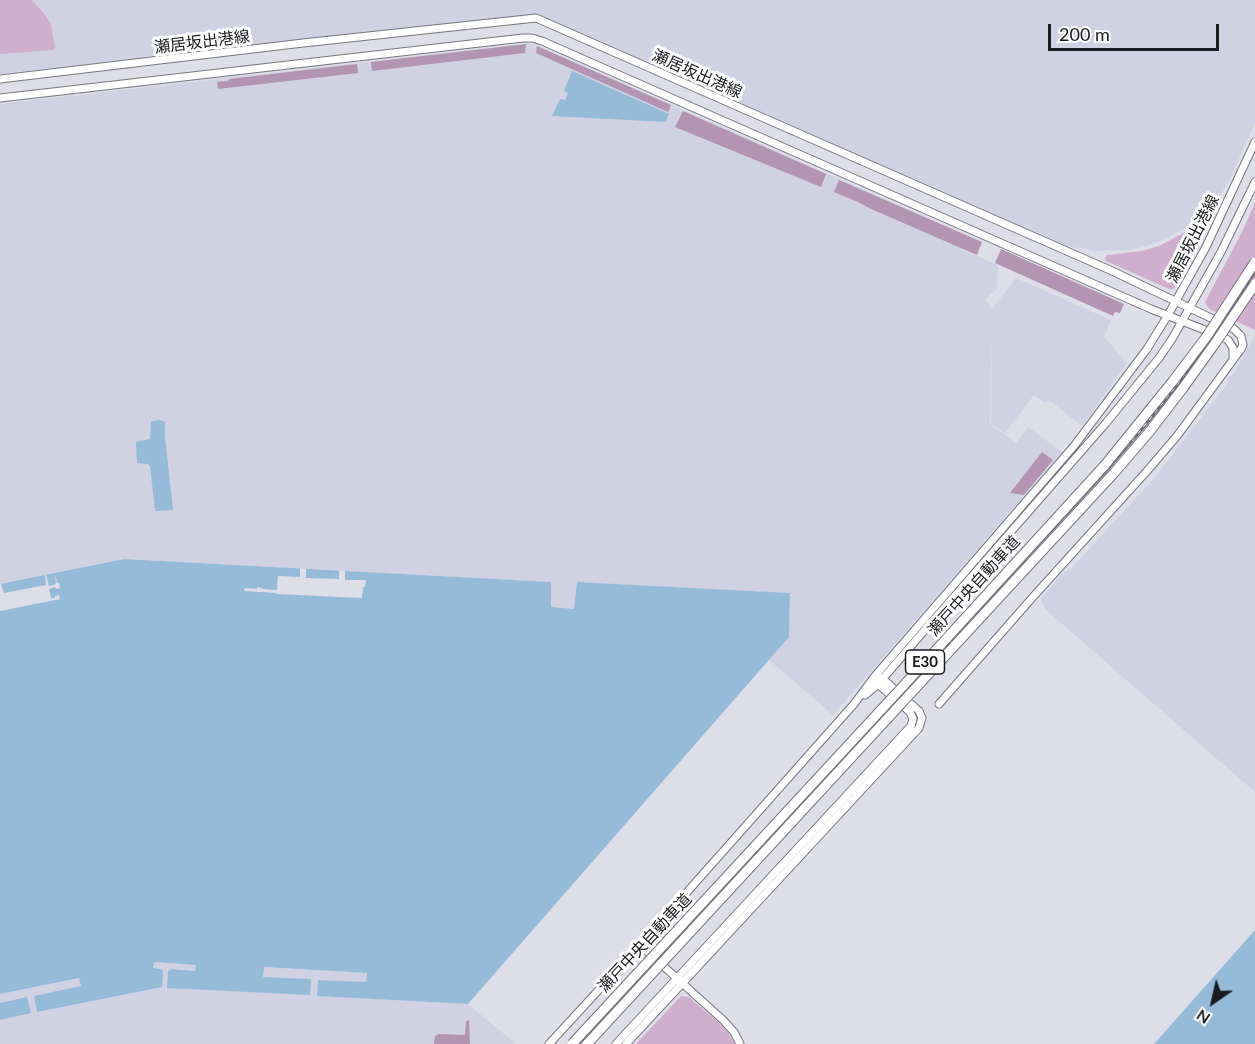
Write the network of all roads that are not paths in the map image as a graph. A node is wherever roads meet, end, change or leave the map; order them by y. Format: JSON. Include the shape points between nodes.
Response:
{"nodes":[{"id":1,"x":0,"y":79,"type":"edge"},
{"id":2,"x":0,"y":98,"type":"edge"},
{"id":3,"x":1255,"y":142,"type":"edge"},
{"id":4,"x":1255,"y":182,"type":"edge"},
{"id":5,"x":1255,"y":262,"type":"edge"},
{"id":6,"x":1255,"y":284,"type":"edge"},
{"id":7,"x":1176,"y":301,"type":"junction"},
{"id":8,"x":1190,"y":308,"type":"junction"},
{"id":9,"x":1168,"y":315,"type":"junction"},
{"id":10,"x":1183,"y":321,"type":"junction"},
{"id":11,"x":1231,"y":363,"type":"junction"},
{"id":12,"x":879,"y":680,"type":"junction"},
{"id":13,"x":939,"y":704,"type":"dead end"},
{"id":14,"x":640,"y":945,"type":"junction"},
{"id":15,"x":680,"y":981,"type":"junction"},
{"id":16,"x":549,"y":1044,"type":"edge"},
{"id":17,"x":572,"y":1044,"type":"edge"},
{"id":18,"x":587,"y":1044,"type":"edge"},
{"id":19,"x":616,"y":1044,"type":"edge"},
{"id":20,"x":626,"y":1044,"type":"edge"},
{"id":21,"x":740,"y":1044,"type":"edge"}],
"edges":[{"from":1,"to":7,"type":"main road","name":"瀬居坂出港線","via":[[536,18]]},
{"from":2,"to":9,"type":"main road","name":"瀬居坂出港線","via":[[532,38]]},
{"from":3,"to":7,"type":"main road","name":"瀬居坂出港線"},
{"from":4,"to":8,"type":"main road","name":"瀬居坂出港線"},
{"from":5,"to":17,"type":"highway","name":"瀬戸中央自動車道","number":"E30","bridge":true,"via":[[1207,336],[1105,465]]},
{"from":6,"to":18,"type":"highway","name":"瀬戸中央自動車道","number":"E30","bridge":true,"via":[[1183,388],[1114,472]]},
{"from":7,"to":8,"type":"main road"},
{"from":7,"to":9,"type":"main road"},
{"from":8,"to":10,"type":"main road","name":"瀬居坂出港線"},
{"from":8,"to":11,"type":"main road","via":[[1226,324],[1241,336],[1243,345]]},
{"from":9,"to":10,"type":"main road","name":"瀬居坂出港線"},
{"from":9,"to":12,"type":"main road","via":[[1074,446]]},
{"from":10,"to":11,"type":"main road","via":[[1228,340],[1234,353]]},
{"from":10,"to":12,"type":"main road","via":[[1128,396]]},
{"from":11,"to":13,"type":"main road","via":[[1147,471]]},
{"from":12,"to":14,"type":"main road"},
{"from":12,"to":15,"type":"main road","via":[[919,711],[919,728]]},
{"from":14,"to":15,"type":"main road"},
{"from":14,"to":16,"type":"main road"},
{"from":15,"to":19,"type":"main road"},
{"from":15,"to":20,"type":"main road"},
{"from":15,"to":21,"type":"main road","via":[[729,1026]]}]}
